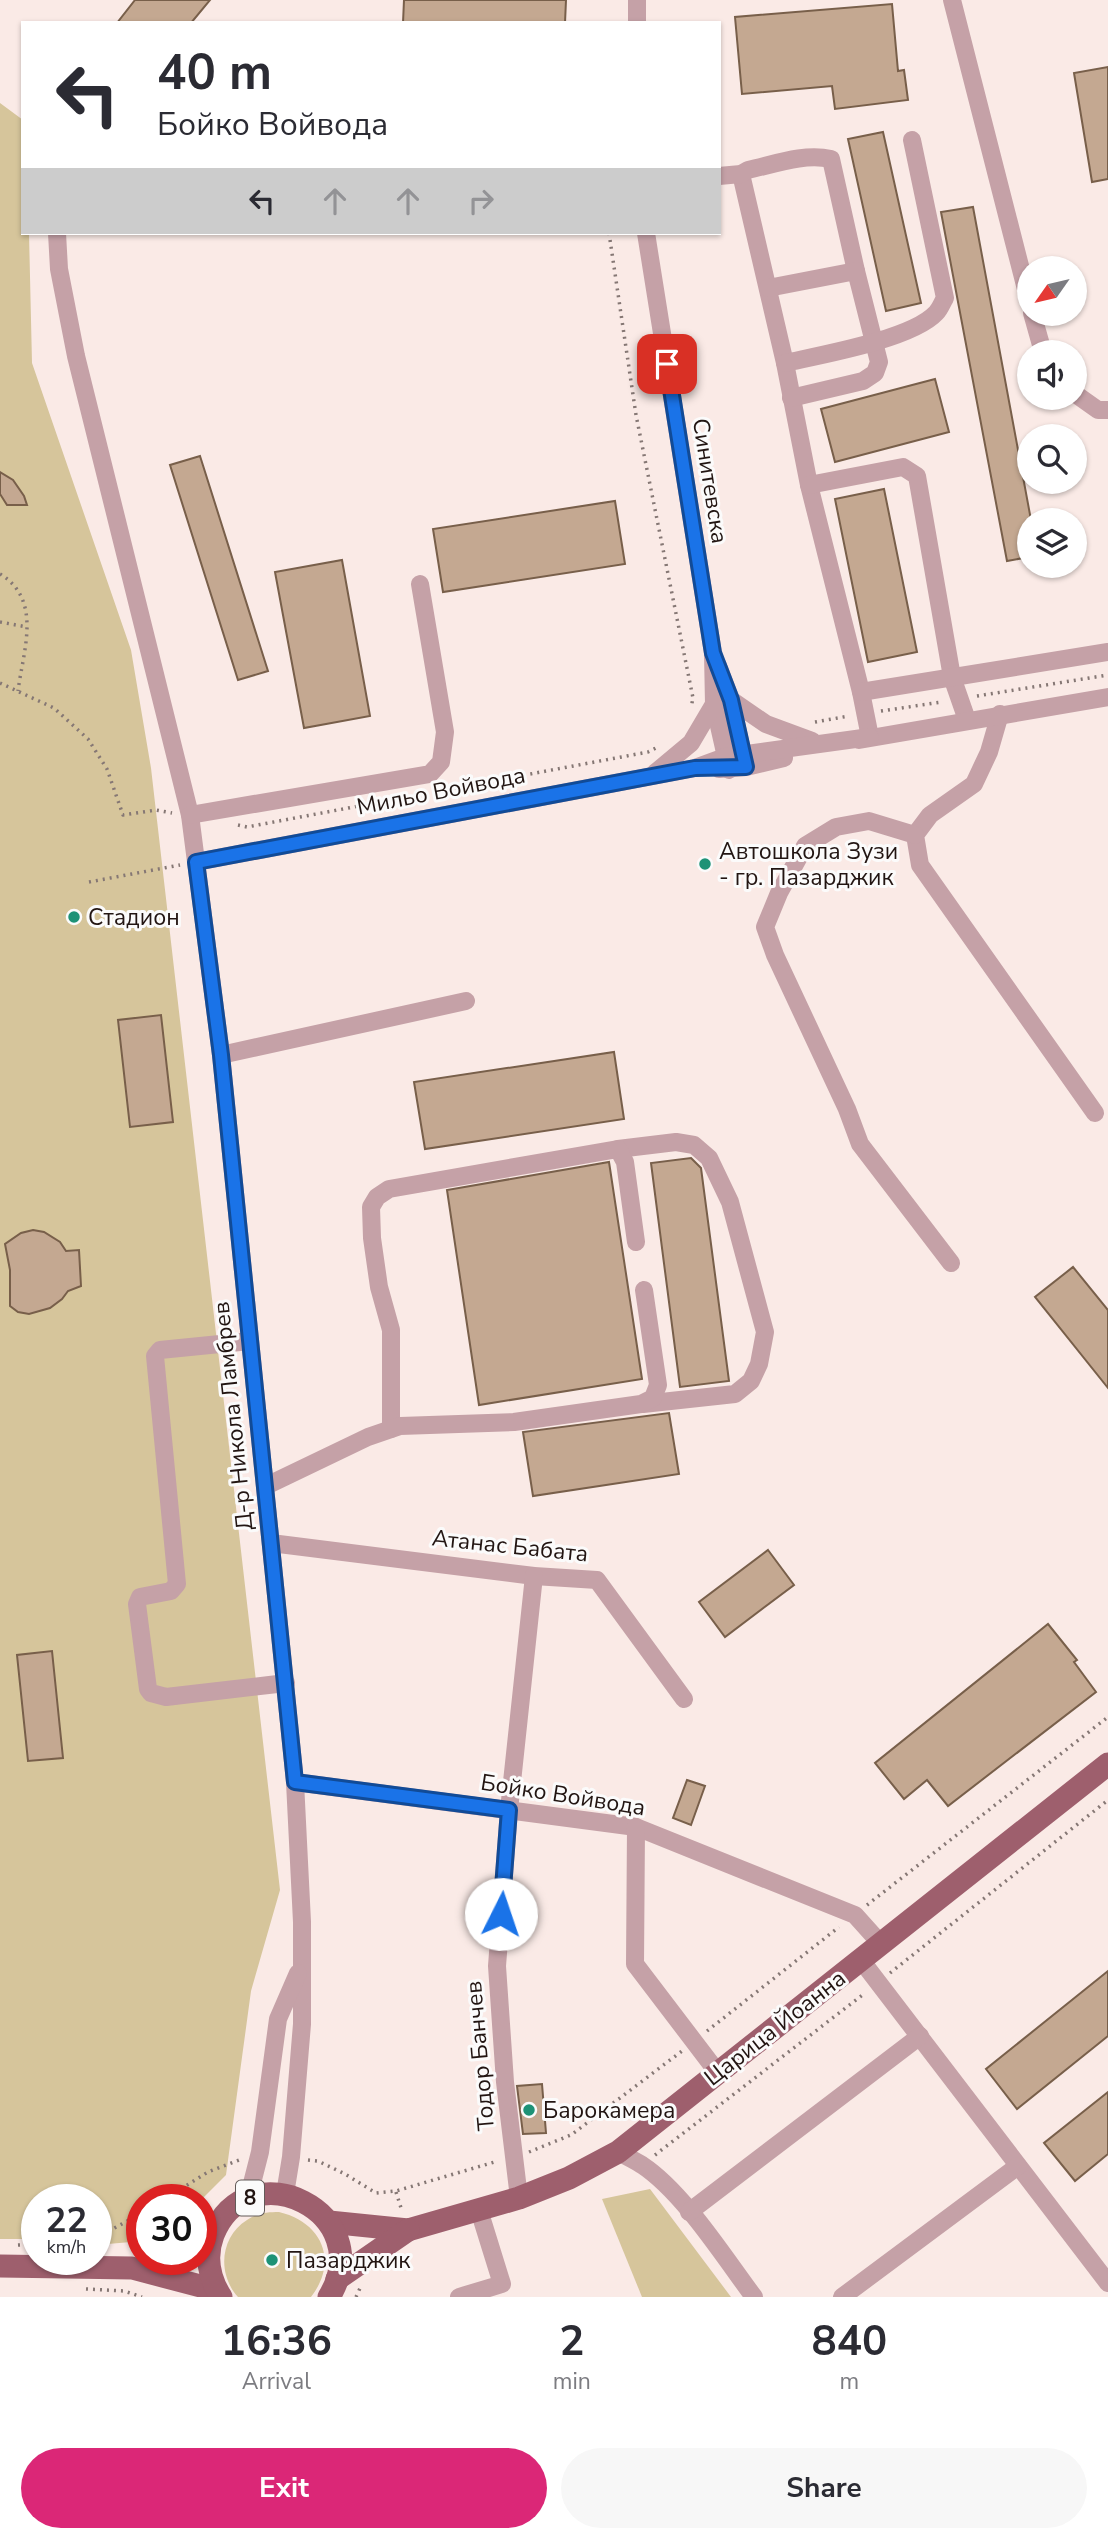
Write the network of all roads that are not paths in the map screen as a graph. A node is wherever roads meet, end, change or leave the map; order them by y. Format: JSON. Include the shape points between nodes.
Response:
{"nodes":[{"id":1,"x":637,"y":0,"type":"edge"},
{"id":2,"x":951,"y":0,"type":"edge"},
{"id":3,"x":637,"y":21,"type":"edge"},
{"id":4,"x":912,"y":140,"type":"dead end"},
{"id":5,"x":741,"y":174,"type":"junction"},
{"id":6,"x":721,"y":176,"type":"edge"},
{"id":7,"x":57,"y":235,"type":"edge"},
{"id":8,"x":646,"y":235,"type":"edge"},
{"id":9,"x":1017,"y":256,"type":"edge"},
{"id":10,"x":856,"y":271,"type":"junction"},
{"id":11,"x":768,"y":288,"type":"junction"},
{"id":12,"x":874,"y":342,"type":"junction"},
{"id":13,"x":785,"y":363,"type":"junction"},
{"id":14,"x":791,"y":398,"type":"junction"},
{"id":15,"x":1087,"y":403,"type":"edge"},
{"id":16,"x":1108,"y":410,"type":"edge"},
{"id":17,"x":809,"y":485,"type":"junction"},
{"id":18,"x":420,"y":584,"type":"dead end"},
{"id":19,"x":1108,"y":652,"type":"edge"},
{"id":20,"x":952,"y":677,"type":"junction"},
{"id":21,"x":861,"y":692,"type":"junction"},
{"id":22,"x":1108,"y":697,"type":"edge"},
{"id":23,"x":722,"y":702,"type":"junction"},
{"id":24,"x":1000,"y":714,"type":"junction"},
{"id":25,"x":967,"y":720,"type":"junction"},
{"id":26,"x":870,"y":737,"type":"junction"},
{"id":27,"x":819,"y":742,"type":"junction"},
{"id":28,"x":736,"y":762,"type":"junction"},
{"id":29,"x":649,"y":776,"type":"junction"},
{"id":30,"x":190,"y":815,"type":"junction"},
{"id":31,"x":915,"y":835,"type":"junction"},
{"id":32,"x":196,"y":862,"type":"junction"},
{"id":33,"x":466,"y":1002,"type":"dead end"},
{"id":34,"x":221,"y":1055,"type":"junction"},
{"id":35,"x":1095,"y":1113,"type":"dead end"},
{"id":36,"x":618,"y":1149,"type":"junction"},
{"id":37,"x":636,"y":1242,"type":"dead end"},
{"id":38,"x":951,"y":1263,"type":"dead end"},
{"id":39,"x":644,"y":1290,"type":"dead end"},
{"id":40,"x":250,"y":1341,"type":"junction"},
{"id":41,"x":641,"y":1404,"type":"junction"},
{"id":42,"x":391,"y":1429,"type":"junction"},
{"id":43,"x":266,"y":1486,"type":"junction"},
{"id":44,"x":271,"y":1543,"type":"junction"},
{"id":45,"x":534,"y":1576,"type":"junction"},
{"id":46,"x":286,"y":1683,"type":"junction"},
{"id":47,"x":684,"y":1699,"type":"dead end"},
{"id":48,"x":1108,"y":1765,"type":"edge"},
{"id":49,"x":295,"y":1782,"type":"junction"},
{"id":50,"x":509,"y":1810,"type":"junction"},
{"id":51,"x":636,"y":1827,"type":"junction"},
{"id":52,"x":881,"y":1944,"type":"junction"},
{"id":53,"x":861,"y":1959,"type":"junction"},
{"id":54,"x":301,"y":1966,"type":"junction"},
{"id":55,"x":920,"y":2036,"type":"junction"},
{"id":56,"x":718,"y":2073,"type":"junction"},
{"id":57,"x":618,"y":2152,"type":"junction"},
{"id":58,"x":1018,"y":2166,"type":"junction"},
{"id":59,"x":285,"y":2194,"type":"junction"},
{"id":60,"x":519,"y":2198,"type":"junction"},
{"id":61,"x":248,"y":2199,"type":"junction"},
{"id":62,"x":479,"y":2210,"type":"junction"},
{"id":63,"x":689,"y":2212,"type":"junction"},
{"id":64,"x":329,"y":2222,"type":"junction"},
{"id":65,"x":217,"y":2227,"type":"edge"},
{"id":66,"x":408,"y":2230,"type":"junction"},
{"id":67,"x":0,"y":2266,"type":"edge"},
{"id":68,"x":126,"y":2268,"type":"edge"},
{"id":69,"x":156,"y":2275,"type":"edge"},
{"id":70,"x":212,"y":2275,"type":"edge"},
{"id":71,"x":1108,"y":2283,"type":"edge"},
{"id":72,"x":333,"y":2288,"type":"edge"},
{"id":73,"x":504,"y":2291,"type":"edge"},
{"id":74,"x":218,"y":2293,"type":"edge"},
{"id":75,"x":459,"y":2297,"type":"edge"},
{"id":76,"x":754,"y":2297,"type":"edge"},
{"id":77,"x":842,"y":2297,"type":"edge"}],
"edges":[{"from":1,"to":3,"type":"street"},
{"from":2,"to":9,"type":"street"},
{"from":4,"to":12,"type":"street","via":[[945,298],[926,322]]},
{"from":5,"to":6,"type":"street"},
{"from":5,"to":10,"type":"street","via":[[804,157],[831,159]]},
{"from":5,"to":11,"type":"street"},
{"from":7,"to":30,"type":"street","name":"Д-р Никола Ламбрев","via":[[76,356]]},
{"from":8,"to":23,"type":"street","name":"Синитевска"},
{"from":10,"to":11,"type":"street"},
{"from":10,"to":12,"type":"street"},
{"from":11,"to":13,"type":"street"},
{"from":12,"to":13,"type":"street"},
{"from":12,"to":14,"type":"street","via":[[879,362],[875,373],[863,381]]},
{"from":13,"to":14,"type":"street"},
{"from":14,"to":17,"type":"street"},
{"from":15,"to":16,"type":"street","via":[[1098,411]]},
{"from":17,"to":20,"type":"street","via":[[903,467],[917,476]]},
{"from":17,"to":21,"type":"street"},
{"from":18,"to":30,"type":"street","via":[[446,732],[441,762],[430,774]]},
{"from":19,"to":20,"type":"street"},
{"from":20,"to":21,"type":"street"},
{"from":20,"to":25,"type":"street"},
{"from":21,"to":26,"type":"street"},
{"from":22,"to":24,"type":"street","name":"Мильо Войвода"},
{"from":23,"to":27,"type":"street","via":[[780,731]]},
{"from":23,"to":28,"type":"street","name":"Синитевска"},
{"from":23,"to":29,"type":"street","via":[[691,743]]},
{"from":24,"to":25,"type":"street","name":"Мильо Войвода"},
{"from":24,"to":31,"type":"street","via":[[974,784],[930,815]]},
{"from":25,"to":26,"type":"street","name":"Мильо Войвода"},
{"from":26,"to":27,"type":"street","name":"Мильо Войвода"},
{"from":26,"to":28,"type":"street","name":"Мильо Войвода"},
{"from":27,"to":28,"type":"street","name":"Мильо Войвода"},
{"from":28,"to":29,"type":"street","name":"Мильо Войвода"},
{"from":29,"to":32,"type":"street","name":"Мильо Войвода"},
{"from":30,"to":32,"type":"street","name":"Д-р Никола Ламбрев"},
{"from":31,"to":35,"type":"street","via":[[920,865]]},
{"from":31,"to":38,"type":"street","via":[[869,821],[836,827],[805,846],[765,927],[860,1144]]},
{"from":32,"to":34,"type":"street","name":"Д-р Никола Ламбрев"},
{"from":33,"to":34,"type":"street"},
{"from":34,"to":40,"type":"street","name":"Д-р Никола Ламбрев"},
{"from":36,"to":37,"type":"street","via":[[625,1162]]},
{"from":36,"to":41,"type":"street","via":[[676,1142],[694,1145],[709,1158],[730,1202],[765,1332],[755,1373],[735,1394]]},
{"from":36,"to":42,"type":"street","via":[[389,1189],[377,1197],[371,1207],[372,1238],[391,1329]]},
{"from":39,"to":41,"type":"street","via":[[658,1385],[653,1398]]},
{"from":40,"to":43,"type":"street","name":"Д-р Никола Ламбрев"},
{"from":40,"to":46,"type":"street","via":[[157,1352],[177,1584],[171,1591],[143,1595],[137,1604],[151,1693],[166,1697]]},
{"from":41,"to":42,"type":"street","via":[[514,1422]]},
{"from":42,"to":43,"type":"street"},
{"from":43,"to":44,"type":"street","name":"Д-р Никола Ламбрев"},
{"from":44,"to":45,"type":"street","name":"Атанас Бабата"},
{"from":44,"to":46,"type":"street","name":"Д-р Никола Ламбрев"},
{"from":45,"to":47,"type":"street","name":"Атанас Бабата","via":[[597,1580]]},
{"from":45,"to":50,"type":"street","name":"Тодор Банчев"},
{"from":46,"to":49,"type":"street","name":"Д-р Никола Ламбрев"},
{"from":48,"to":52,"type":"main road","name":"Царица Йоанна"},
{"from":49,"to":50,"type":"street","name":"Бойко Войвода"},
{"from":49,"to":54,"type":"street","name":"Д-р Никола Ламбрев"},
{"from":50,"to":51,"type":"street","name":"Бойко Войвода"},
{"from":50,"to":60,"type":"street","name":"Тодор Банчев","via":[[497,1966]]},
{"from":51,"to":52,"type":"street","name":"Бойко Войвода","via":[[855,1915]]},
{"from":51,"to":56,"type":"street","via":[[635,1964]]},
{"from":52,"to":53,"type":"main road","name":"Царица Йоанна"},
{"from":53,"to":55,"type":"street"},
{"from":53,"to":56,"type":"main road","name":"Царица Йоанна"},
{"from":54,"to":59,"type":"street","name":"Д-р Никола Ламбрев","via":[[302,2024]]},
{"from":54,"to":61,"type":"street","name":"Д-р Никола Ламбрев","via":[[278,2019],[260,2151]]},
{"from":55,"to":58,"type":"street"},
{"from":55,"to":63,"type":"street"},
{"from":56,"to":57,"type":"main road","name":"Царица Йоанна"},
{"from":57,"to":60,"type":"main road","name":"Царица Йоанна"},
{"from":57,"to":63,"type":"street","via":[[653,2174]]},
{"from":58,"to":71,"type":"street"},
{"from":58,"to":77,"type":"street"},
{"from":59,"to":61,"type":"main road","number":"8"},
{"from":59,"to":64,"type":"main road","number":"8","via":[[314,2207]]},
{"from":60,"to":62,"type":"main road","name":"Царица Йоанна"},
{"from":61,"to":65,"type":"main road","number":"8"},
{"from":62,"to":66,"type":"main road","name":"Царица Йоанна"},
{"from":62,"to":73,"type":"street"},
{"from":63,"to":76,"type":"street"},
{"from":64,"to":66,"type":"main road","name":"Царица Йоанна"},
{"from":64,"to":72,"type":"main road","via":[[340,2250]]},
{"from":66,"to":72,"type":"main road","name":"Царица Йоанна"},
{"from":67,"to":68,"type":"main road","number":"8"},
{"from":69,"to":74,"type":"main road","number":"8"},
{"from":70,"to":74,"type":"main road","number":"8"},
{"from":73,"to":75,"type":"street"}]}
